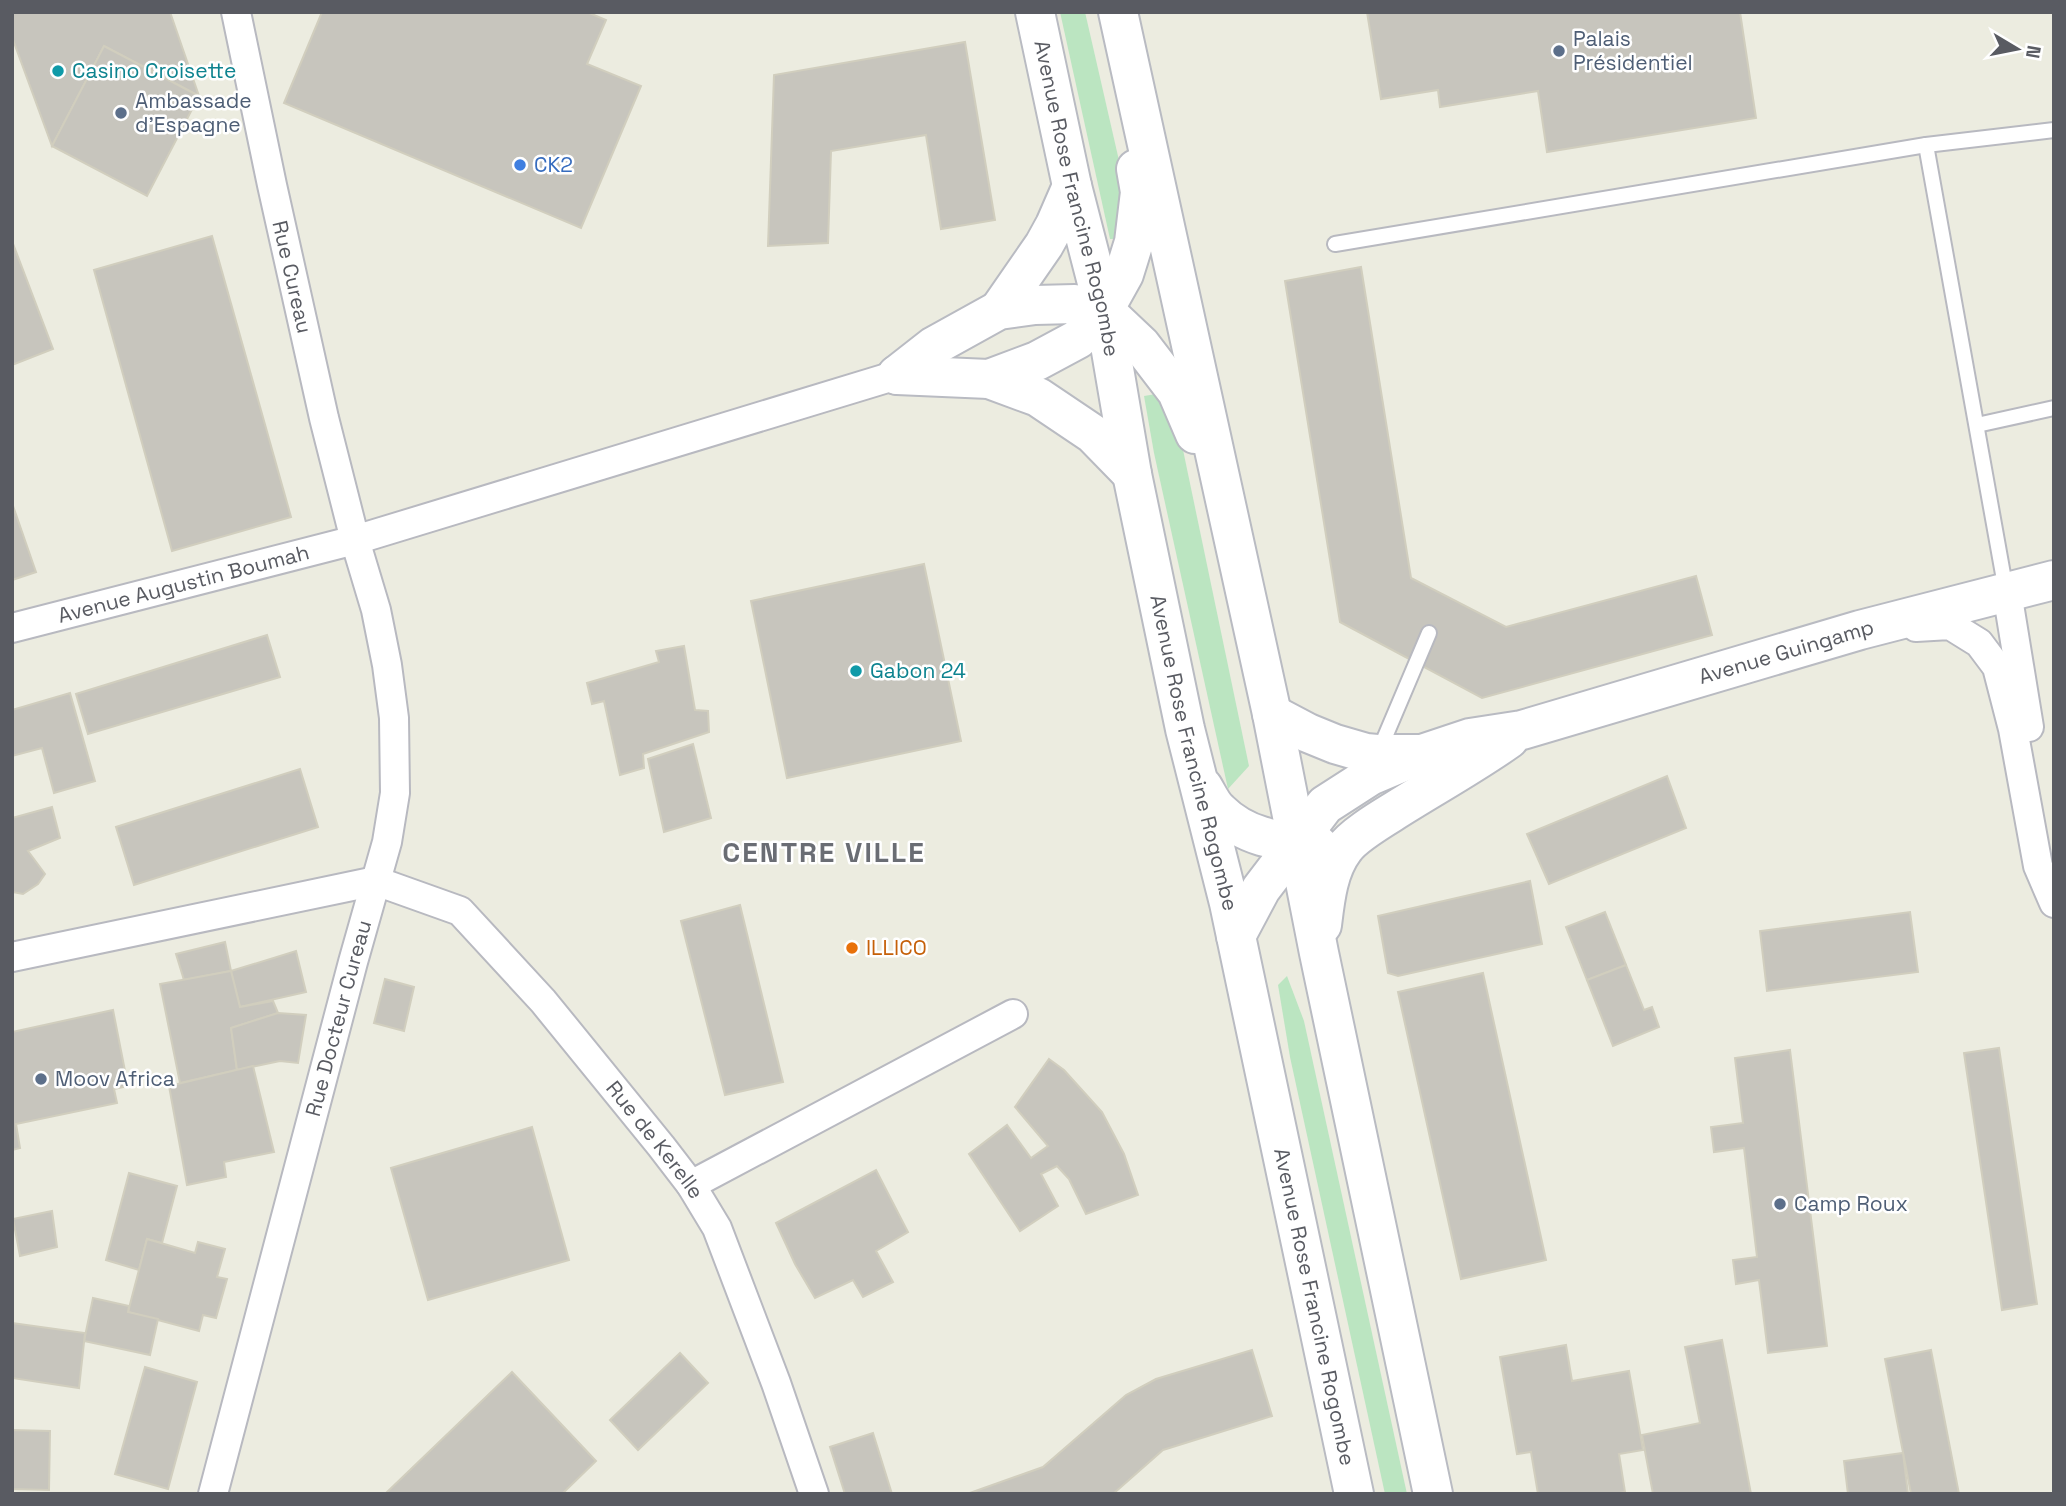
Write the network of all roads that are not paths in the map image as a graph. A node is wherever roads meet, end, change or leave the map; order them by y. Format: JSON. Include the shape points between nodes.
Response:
{"nodes":[{"id":1,"x":236,"y":12,"type":"edge"},
{"id":2,"x":1035,"y":12,"type":"edge"},
{"id":3,"x":1106,"y":12,"type":"edge"},
{"id":4,"x":1118,"y":12,"type":"edge"},
{"id":5,"x":2054,"y":130,"type":"edge"},
{"id":6,"x":1927,"y":145,"type":"junction"},
{"id":7,"x":1072,"y":186,"type":"junction"},
{"id":8,"x":1335,"y":244,"type":"dead end"},
{"id":9,"x":999,"y":310,"type":"junction"},
{"id":10,"x":1104,"y":310,"type":"junction"},
{"id":11,"x":897,"y":375,"type":"junction"},
{"id":12,"x":989,"y":379,"type":"junction"},
{"id":13,"x":2054,"y":408,"type":"edge"},
{"id":14,"x":1977,"y":425,"type":"junction"},
{"id":15,"x":1132,"y":474,"type":"junction"},
{"id":16,"x":355,"y":540,"type":"junction"},
{"id":17,"x":2054,"y":580,"type":"edge"},
{"id":18,"x":2007,"y":592,"type":"junction"},
{"id":19,"x":12,"y":628,"type":"edge"},
{"id":20,"x":1860,"y":630,"type":"junction"},
{"id":21,"x":1429,"y":633,"type":"dead end"},
{"id":22,"x":1255,"y":635,"type":"junction"},
{"id":23,"x":1272,"y":714,"type":"junction"},
{"id":24,"x":1522,"y":730,"type":"junction"},
{"id":25,"x":1195,"y":774,"type":"junction"},
{"id":26,"x":1369,"y":776,"type":"junction"},
{"id":27,"x":1349,"y":834,"type":"junction"},
{"id":28,"x":1297,"y":842,"type":"junction"},
{"id":29,"x":2054,"y":872,"type":"edge"},
{"id":30,"x":376,"y":881,"type":"junction"},
{"id":31,"x":2054,"y":904,"type":"edge"},
{"id":32,"x":1236,"y":936,"type":"junction"},
{"id":33,"x":1319,"y":953,"type":"junction"},
{"id":34,"x":12,"y":957,"type":"edge"},
{"id":35,"x":1013,"y":1014,"type":"dead end"},
{"id":36,"x":691,"y":1185,"type":"junction"},
{"id":37,"x":213,"y":1494,"type":"edge"},
{"id":38,"x":814,"y":1494,"type":"edge"},
{"id":39,"x":1354,"y":1494,"type":"edge"},
{"id":40,"x":1433,"y":1494,"type":"edge"}],
"edges":[{"from":1,"to":16,"type":"street","name":"Rue Cureau"},
{"from":2,"to":7,"type":"main road","name":"Avenue Rose Francine Rogombe"},
{"from":3,"to":10,"type":"main road","via":[[1140,192],[1128,263]]},
{"from":4,"to":22,"type":"main road"},
{"from":5,"to":6,"type":"lane"},
{"from":6,"to":8,"type":"lane"},
{"from":6,"to":14,"type":"lane"},
{"from":7,"to":9,"type":"main road","via":[[1044,245]]},
{"from":7,"to":10,"type":"main road","name":"Avenue Rose Francine Rogombe"},
{"from":9,"to":10,"type":"main road","via":[[1074,304]]},
{"from":9,"to":11,"type":"main road","via":[[934,346]]},
{"from":10,"to":12,"type":"main road","via":[[1078,339]]},
{"from":10,"to":15,"type":"main road","name":"Avenue Rose Francine Rogombe"},
{"from":10,"to":22,"type":"main road","via":[[1141,345],[1177,392],[1195,433],[1241,618]]},
{"from":11,"to":12,"type":"main road"},
{"from":11,"to":16,"type":"street","name":"Avenue Augustin Boumah"},
{"from":12,"to":15,"type":"main road","via":[[1038,397],[1093,433]]},
{"from":13,"to":14,"type":"lane"},
{"from":14,"to":18,"type":"lane"},
{"from":15,"to":25,"type":"main road","name":"Avenue Rose Francine Rogombe"},
{"from":16,"to":19,"type":"street","name":"Avenue Augustin Boumah"},
{"from":16,"to":30,"type":"street","name":"Rue Docteur Cureau","via":[[376,610],[394,718],[395,793]]},
{"from":17,"to":18,"type":"main road","name":"Avenue Guingamp"},
{"from":18,"to":20,"type":"main road","name":"Avenue Guingamp"},
{"from":18,"to":29,"type":"street"},
{"from":20,"to":24,"type":"main road","name":"Avenue Guingamp"},
{"from":20,"to":31,"type":"street","via":[[1950,625],[1979,643],[1997,667],[2038,866]]},
{"from":21,"to":26,"type":"lane"},
{"from":22,"to":23,"type":"main road"},
{"from":23,"to":26,"type":"main road","via":[[1308,733],[1366,753]]},
{"from":23,"to":28,"type":"main road"},
{"from":24,"to":26,"type":"main road","via":[[1470,738]]},
{"from":24,"to":27,"type":"main road","via":[[1374,824]]},
{"from":25,"to":28,"type":"main road","via":[[1217,810],[1239,827],[1264,838]]},
{"from":25,"to":32,"type":"main road","name":"Avenue Rose Francine Rogombe"},
{"from":26,"to":28,"type":"main road","via":[[1325,805]]},
{"from":27,"to":28,"type":"main road"},
{"from":27,"to":33,"type":"main road","via":[[1331,875]]},
{"from":28,"to":32,"type":"main road","via":[[1261,889]]},
{"from":28,"to":33,"type":"main road"},
{"from":30,"to":34,"type":"street"},
{"from":30,"to":36,"type":"street","name":"Rue de Kerelle","via":[[460,911],[543,1001]]},
{"from":30,"to":37,"type":"street","name":"Rue Docteur Cureau"},
{"from":32,"to":39,"type":"main road","name":"Avenue Rose Francine Rogombe"},
{"from":33,"to":40,"type":"main road"},
{"from":35,"to":36,"type":"street"},
{"from":36,"to":38,"type":"street","name":"Rue de Kerelle","via":[[717,1228]]}]}
